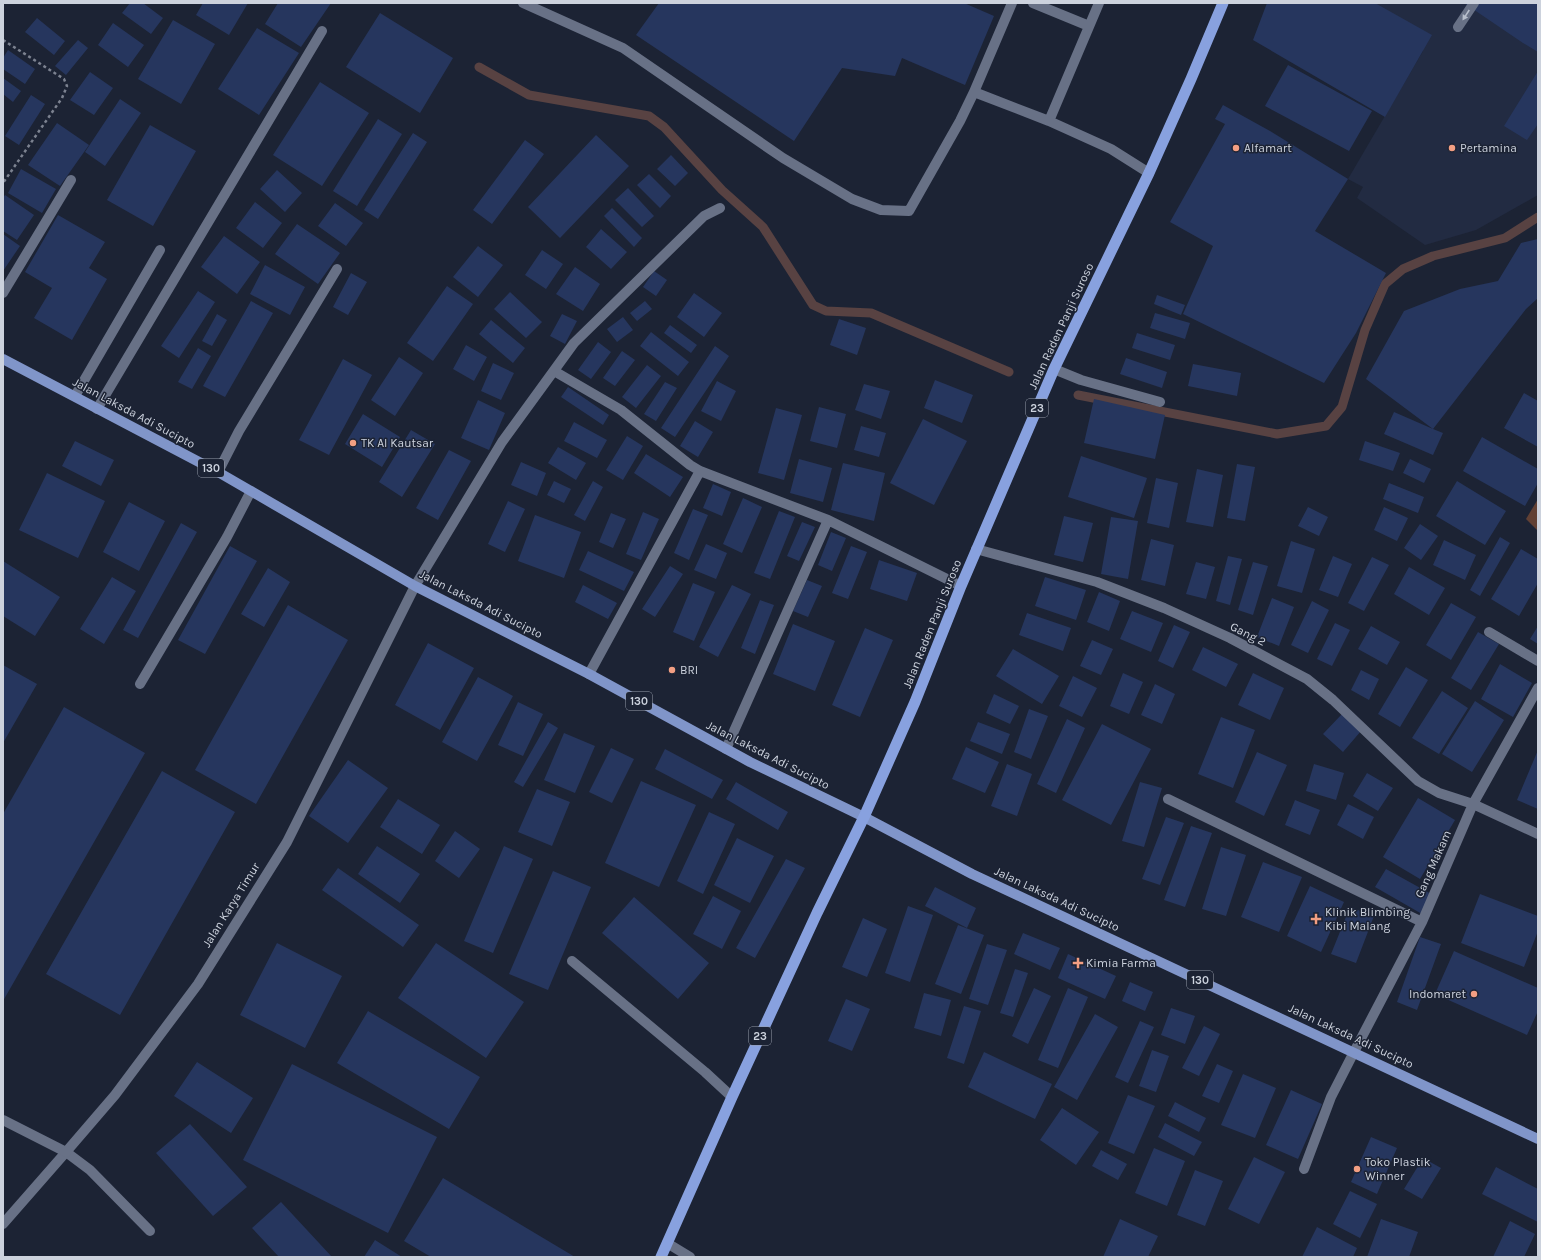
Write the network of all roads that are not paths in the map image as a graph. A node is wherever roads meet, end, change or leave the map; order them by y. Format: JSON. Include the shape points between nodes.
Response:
{"nodes":[{"id":1,"x":523,"y":3,"type":"edge"},
{"id":2,"x":1012,"y":3,"type":"edge"},
{"id":3,"x":1033,"y":3,"type":"edge"},
{"id":4,"x":1099,"y":3,"type":"edge"},
{"id":5,"x":1223,"y":3,"type":"edge"},
{"id":6,"x":1474,"y":3,"type":"edge"},
{"id":7,"x":1089,"y":26,"type":"junction"},
{"id":8,"x":1458,"y":27,"type":"dead end"},
{"id":9,"x":322,"y":31,"type":"dead end"},
{"id":10,"x":974,"y":92,"type":"junction"},
{"id":11,"x":1049,"y":121,"type":"junction"},
{"id":12,"x":1149,"y":173,"type":"junction"},
{"id":13,"x":71,"y":180,"type":"dead end"},
{"id":14,"x":720,"y":208,"type":"dead end"},
{"id":15,"x":160,"y":250,"type":"dead end"},
{"id":16,"x":337,"y":269,"type":"dead end"},
{"id":17,"x":3,"y":292,"type":"edge"},
{"id":18,"x":3,"y":359,"type":"edge"},
{"id":19,"x":1054,"y":369,"type":"junction"},
{"id":20,"x":554,"y":371,"type":"junction"},
{"id":21,"x":75,"y":396,"type":"junction"},
{"id":22,"x":1160,"y":402,"type":"dead end"},
{"id":23,"x":97,"y":409,"type":"junction"},
{"id":24,"x":700,"y":471,"type":"junction"},
{"id":25,"x":218,"y":472,"type":"junction"},
{"id":26,"x":251,"y":491,"type":"junction"},
{"id":27,"x":828,"y":520,"type":"junction"},
{"id":28,"x":976,"y":549,"type":"junction"},
{"id":29,"x":415,"y":586,"type":"junction"},
{"id":30,"x":961,"y":586,"type":"junction"},
{"id":31,"x":1489,"y":632,"type":"dead end"},
{"id":32,"x":1538,"y":661,"type":"edge"},
{"id":33,"x":589,"y":674,"type":"junction"},
{"id":34,"x":140,"y":684,"type":"dead end"},
{"id":35,"x":1538,"y":688,"type":"edge"},
{"id":36,"x":726,"y":749,"type":"junction"},
{"id":37,"x":1168,"y":799,"type":"dead end"},
{"id":38,"x":1473,"y":804,"type":"junction"},
{"id":39,"x":864,"y":817,"type":"junction"},
{"id":40,"x":1538,"y":834,"type":"edge"},
{"id":41,"x":1422,"y":922,"type":"junction"},
{"id":42,"x":572,"y":961,"type":"dead end"},
{"id":43,"x":1354,"y":1052,"type":"junction"},
{"id":44,"x":732,"y":1097,"type":"junction"},
{"id":45,"x":3,"y":1120,"type":"edge"},
{"id":46,"x":1538,"y":1139,"type":"edge"},
{"id":47,"x":66,"y":1152,"type":"junction"},
{"id":48,"x":1304,"y":1169,"type":"dead end"},
{"id":49,"x":3,"y":1224,"type":"edge"},
{"id":50,"x":150,"y":1231,"type":"dead end"},
{"id":51,"x":667,"y":1243,"type":"junction"},
{"id":52,"x":661,"y":1257,"type":"edge"},
{"id":53,"x":690,"y":1257,"type":"edge"}],
"edges":[{"from":1,"to":10,"type":"street","via":[[623,48],[784,158],[852,199],[881,210],[909,211]]},
{"from":2,"to":10,"type":"street"},
{"from":3,"to":7,"type":"street"},
{"from":4,"to":7,"type":"street"},
{"from":5,"to":12,"type":"highway","name":"Jalan Raden Panji Suroso","number":"23"},
{"from":6,"to":8,"type":"street","one_way":true},
{"from":7,"to":11,"type":"street"},
{"from":9,"to":23,"type":"street"},
{"from":10,"to":11,"type":"street"},
{"from":11,"to":12,"type":"street","via":[[1111,149]]},
{"from":12,"to":19,"type":"highway","name":"Jalan Raden Panji Suroso","number":"23"},
{"from":13,"to":17,"type":"street"},
{"from":14,"to":20,"type":"street","name":"Jalan Karya Timur","via":[[704,216],[574,343]]},
{"from":15,"to":21,"type":"street"},
{"from":16,"to":25,"type":"street","via":[[239,431]]},
{"from":18,"to":21,"type":"main road","name":"Jalan Laksda Adi Sucipto","number":"130"},
{"from":19,"to":22,"type":"street","via":[[1081,380]]},
{"from":19,"to":28,"type":"highway","name":"Jalan Raden Panji Suroso","number":"23"},
{"from":20,"to":24,"type":"street","via":[[621,410]]},
{"from":20,"to":29,"type":"street","name":"Jalan Karya Timur","via":[[502,442]]},
{"from":21,"to":23,"type":"main road","name":"Jalan Laksda Adi Sucipto","number":"130"},
{"from":23,"to":25,"type":"main road","name":"Jalan Laksda Adi Sucipto","number":"130"},
{"from":24,"to":27,"type":"street"},
{"from":24,"to":33,"type":"street"},
{"from":25,"to":26,"type":"main road","name":"Jalan Laksda Adi Sucipto","number":"130"},
{"from":26,"to":29,"type":"main road","name":"Jalan Laksda Adi Sucipto","number":"130"},
{"from":26,"to":34,"type":"street","via":[[227,537]]},
{"from":27,"to":30,"type":"street"},
{"from":27,"to":36,"type":"street"},
{"from":28,"to":30,"type":"highway","name":"Jalan Raden Panji Suroso","number":"23"},
{"from":28,"to":38,"type":"street","name":"Gang 2","via":[[1097,582],[1164,608],[1230,638],[1307,679],[1333,700],[1418,781],[1439,792]]},
{"from":29,"to":33,"type":"main road","name":"Jalan Laksda Adi Sucipto","number":"130"},
{"from":29,"to":47,"type":"street","name":"Jalan Karya Timur","via":[[287,842],[198,984],[115,1095]]},
{"from":30,"to":39,"type":"highway","name":"Jalan Raden Panji Suroso","number":"23","via":[[915,702]]},
{"from":31,"to":32,"type":"street"},
{"from":33,"to":36,"type":"main road","name":"Jalan Laksda Adi Sucipto","number":"130"},
{"from":35,"to":38,"type":"street","name":"Gang Makam"},
{"from":36,"to":39,"type":"main road","name":"Jalan Laksda Adi Sucipto","number":"130"},
{"from":37,"to":41,"type":"street"},
{"from":38,"to":40,"type":"street","name":"Gang 2"},
{"from":38,"to":41,"type":"street","name":"Gang Makam"},
{"from":39,"to":43,"type":"main road","name":"Jalan Laksda Adi Sucipto","number":"130","via":[[972,874]]},
{"from":39,"to":44,"type":"highway","number":"23"},
{"from":41,"to":43,"type":"street","name":"Gang Makam"},
{"from":42,"to":44,"type":"street"},
{"from":43,"to":46,"type":"main road","name":"Jalan Laksda Adi Sucipto","number":"130"},
{"from":43,"to":48,"type":"street","name":"Gang Makam","via":[[1331,1097]]},
{"from":44,"to":51,"type":"highway","number":"23"},
{"from":45,"to":47,"type":"street"},
{"from":47,"to":49,"type":"street","name":"Jalan Karya Timur"},
{"from":47,"to":50,"type":"street","via":[[90,1170]]},
{"from":51,"to":52,"type":"highway","number":"23"},
{"from":51,"to":53,"type":"street"}]}
